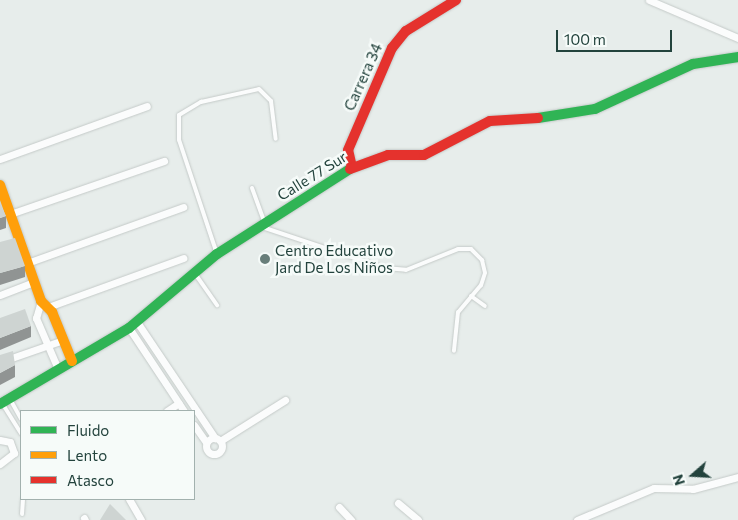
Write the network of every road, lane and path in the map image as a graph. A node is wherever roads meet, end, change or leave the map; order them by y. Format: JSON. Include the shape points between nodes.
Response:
{"nodes":[{"id":1,"x":456,"y":0,"type":"edge"},
{"id":2,"x":649,"y":0,"type":"edge"},
{"id":3,"x":738,"y":38,"type":"edge"},
{"id":4,"x":738,"y":57,"type":"edge"},
{"id":5,"x":147,"y":106,"type":"dead end"},
{"id":6,"x":276,"y":138,"type":"dead end"},
{"id":7,"x":0,"y":159,"type":"edge"},
{"id":8,"x":164,"y":161,"type":"dead end"},
{"id":9,"x":352,"y":167,"type":"junction"},
{"id":10,"x":252,"y":188,"type":"dead end"},
{"id":11,"x":1,"y":189,"type":"edge"},
{"id":12,"x":184,"y":207,"type":"dead end"},
{"id":13,"x":10,"y":214,"type":"junction"},
{"id":14,"x":262,"y":225,"type":"junction"},
{"id":15,"x":217,"y":254,"type":"junction"},
{"id":16,"x":183,"y":258,"type":"dead end"},
{"id":17,"x":27,"y":263,"type":"junction"},
{"id":18,"x":196,"y":275,"type":"junction"},
{"id":19,"x":34,"y":282,"type":"junction"},
{"id":20,"x":0,"y":295,"type":"edge"},
{"id":21,"x":471,"y":296,"type":"junction"},
{"id":22,"x":44,"y":304,"type":"junction"},
{"id":23,"x":217,"y":305,"type":"dead end"},
{"id":24,"x":485,"y":306,"type":"dead end"},
{"id":25,"x":133,"y":325,"type":"junction"},
{"id":26,"x":63,"y":340,"type":"junction"},
{"id":27,"x":48,"y":345,"type":"junction"},
{"id":28,"x":454,"y":351,"type":"dead end"},
{"id":29,"x":72,"y":361,"type":"junction"},
{"id":30,"x":0,"y":362,"type":"edge"},
{"id":31,"x":58,"y":369,"type":"junction"},
{"id":32,"x":285,"y":400,"type":"dead end"},
{"id":33,"x":4,"y":402,"type":"edge"},
{"id":34,"x":179,"y":403,"type":"junction"},
{"id":35,"x":168,"y":410,"type":"edge"},
{"id":36,"x":183,"y":410,"type":"edge"},
{"id":37,"x":20,"y":418,"type":"edge"},
{"id":38,"x":195,"y":426,"type":"edge"},
{"id":39,"x":20,"y":431,"type":"edge"},
{"id":40,"x":218,"y":439,"type":"junction"},
{"id":41,"x":0,"y":440,"type":"edge"},
{"id":42,"x":206,"y":442,"type":"junction"},
{"id":43,"x":0,"y":464,"type":"edge"},
{"id":44,"x":738,"y":477,"type":"edge"},
{"id":45,"x":23,"y":500,"type":"edge"},
{"id":46,"x":130,"y":500,"type":"edge"},
{"id":47,"x":398,"y":503,"type":"dead end"},
{"id":48,"x":339,"y":507,"type":"dead end"},
{"id":49,"x":22,"y":514,"type":"dead end"},
{"id":50,"x":141,"y":520,"type":"edge"},
{"id":51,"x":351,"y":520,"type":"edge"},
{"id":52,"x":418,"y":520,"type":"edge"},
{"id":53,"x":577,"y":520,"type":"edge"}],
"edges":[{"from":1,"to":9,"type":"street","name":"Carrera 34","via":[[406,31],[392,48],[348,150]]},
{"from":2,"to":3,"type":"street"},
{"from":4,"to":9,"type":"street","name":"Calle 77 Sur","via":[[693,64],[595,109],[565,117],[490,121],[424,155],[388,155]]},
{"from":5,"to":7,"type":"street"},
{"from":6,"to":15,"type":"lane","via":[[271,101],[259,89],[201,102],[180,115],[179,140]]},
{"from":8,"to":13,"type":"street"},
{"from":9,"to":14,"type":"street","name":"Calle 77 Sur"},
{"from":10,"to":14,"type":"lane"},
{"from":11,"to":13,"type":"street"},
{"from":12,"to":17,"type":"street"},
{"from":13,"to":17,"type":"street","via":[[14,240]]},
{"from":14,"to":15,"type":"street","name":"Calle 77 Sur"},
{"from":14,"to":21,"type":"lane","via":[[385,268],[406,270],[458,249],[471,249],[482,260],[484,273]]},
{"from":15,"to":18,"type":"street","name":"Calle 77 Sur"},
{"from":16,"to":22,"type":"street"},
{"from":17,"to":19,"type":"street"},
{"from":18,"to":23,"type":"lane"},
{"from":18,"to":25,"type":"street","name":"Calle 77 Sur"},
{"from":19,"to":20,"type":"street"},
{"from":19,"to":22,"type":"street"},
{"from":21,"to":24,"type":"lane"},
{"from":21,"to":28,"type":"lane","via":[[453,326]]},
{"from":22,"to":26,"type":"street"},
{"from":22,"to":27,"type":"street","via":[[36,318]]},
{"from":25,"to":29,"type":"street","name":"Calle 77 Sur"},
{"from":25,"to":34,"type":"street"},
{"from":25,"to":40,"type":"street"},
{"from":26,"to":27,"type":"street"},
{"from":26,"to":29,"type":"street"},
{"from":27,"to":30,"type":"street"},
{"from":27,"to":31,"type":"street"},
{"from":29,"to":31,"type":"street","name":"Calle 77 Sur"},
{"from":31,"to":33,"type":"street","name":"Calle 77 Sur"},
{"from":32,"to":40,"type":"street"},
{"from":33,"to":37,"type":"lane"},
{"from":33,"to":39,"type":"lane"},
{"from":34,"to":35,"type":"street"},
{"from":34,"to":36,"type":"street"},
{"from":38,"to":42,"type":"street"},
{"from":40,"to":42,"type":"street"},
{"from":40,"to":42,"type":"street","via":[[221,449],[214,454],[207,450]]},
{"from":41,"to":43,"type":"street","via":[[10,442],[14,453]]},
{"from":44,"to":53,"type":"street","via":[[693,489],[654,488]]},
{"from":45,"to":49,"type":"lane"},
{"from":46,"to":50,"type":"street"},
{"from":47,"to":52,"type":"street"},
{"from":48,"to":51,"type":"street"}]}
